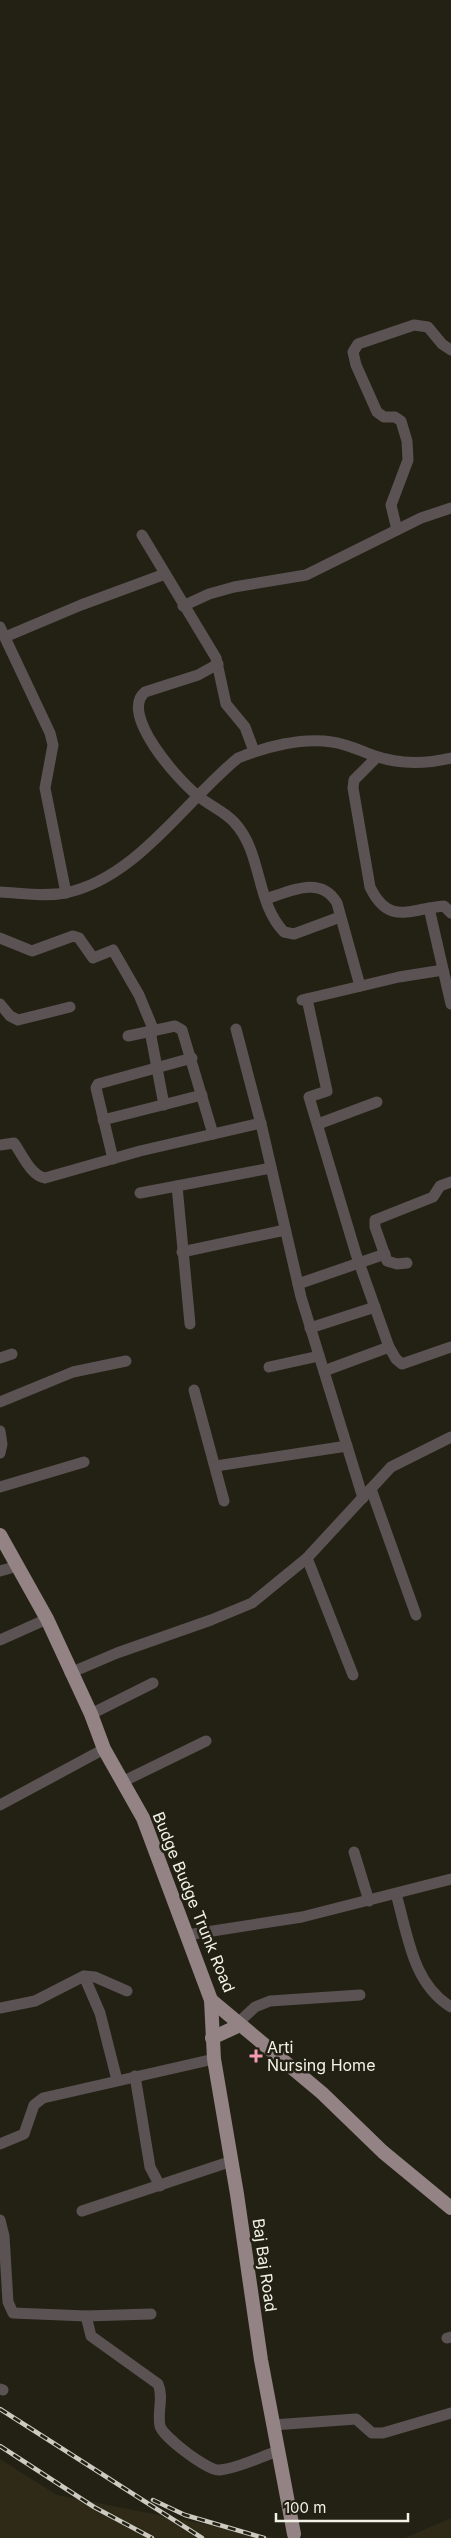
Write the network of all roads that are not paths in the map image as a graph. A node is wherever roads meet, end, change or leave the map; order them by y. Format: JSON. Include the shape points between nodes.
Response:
{"nodes":[{"id":1,"x":451,"y":350,"type":"edge"},
{"id":2,"x":451,"y":508,"type":"edge"},
{"id":3,"x":397,"y":530,"type":"junction"},
{"id":4,"x":142,"y":535,"type":"dead end"},
{"id":5,"x":165,"y":574,"type":"junction"},
{"id":6,"x":183,"y":606,"type":"junction"},
{"id":7,"x":2,"y":632,"type":"edge"},
{"id":8,"x":218,"y":664,"type":"junction"},
{"id":9,"x":254,"y":751,"type":"junction"},
{"id":10,"x":377,"y":757,"type":"junction"},
{"id":11,"x":451,"y":758,"type":"edge"},
{"id":12,"x":197,"y":796,"type":"junction"},
{"id":13,"x":0,"y":892,"type":"edge"},
{"id":14,"x":66,"y":893,"type":"junction"},
{"id":15,"x":266,"y":899,"type":"junction"},
{"id":16,"x":429,"y":908,"type":"junction"},
{"id":17,"x":451,"y":913,"type":"edge"},
{"id":18,"x":340,"y":918,"type":"junction"},
{"id":19,"x":0,"y":938,"type":"edge"},
{"id":20,"x":443,"y":970,"type":"junction"},
{"id":21,"x":360,"y":986,"type":"junction"},
{"id":22,"x":0,"y":1004,"type":"edge"},
{"id":23,"x":451,"y":1004,"type":"edge"},
{"id":24,"x":70,"y":1007,"type":"dead end"},
{"id":25,"x":236,"y":1029,"type":"dead end"},
{"id":26,"x":152,"y":1031,"type":"junction"},
{"id":27,"x":128,"y":1036,"type":"dead end"},
{"id":28,"x":192,"y":1058,"type":"junction"},
{"id":29,"x":157,"y":1067,"type":"junction"},
{"id":30,"x":202,"y":1095,"type":"junction"},
{"id":31,"x":377,"y":1102,"type":"dead end"},
{"id":32,"x":164,"y":1105,"type":"junction"},
{"id":33,"x":104,"y":1120,"type":"junction"},
{"id":34,"x":261,"y":1123,"type":"junction"},
{"id":35,"x":318,"y":1124,"type":"junction"},
{"id":36,"x":213,"y":1134,"type":"junction"},
{"id":37,"x":0,"y":1145,"type":"edge"},
{"id":38,"x":113,"y":1159,"type":"junction"},
{"id":39,"x":271,"y":1168,"type":"junction"},
{"id":40,"x":451,"y":1182,"type":"edge"},
{"id":41,"x":177,"y":1186,"type":"junction"},
{"id":42,"x":140,"y":1193,"type":"dead end"},
{"id":43,"x":285,"y":1230,"type":"junction"},
{"id":44,"x":182,"y":1252,"type":"junction"},
{"id":45,"x":385,"y":1254,"type":"junction"},
{"id":46,"x":360,"y":1263,"type":"junction"},
{"id":47,"x":407,"y":1263,"type":"dead end"},
{"id":48,"x":298,"y":1284,"type":"junction"},
{"id":49,"x":375,"y":1307,"type":"junction"},
{"id":50,"x":190,"y":1324,"type":"dead end"},
{"id":51,"x":310,"y":1328,"type":"junction"},
{"id":52,"x":389,"y":1347,"type":"junction"},
{"id":53,"x":451,"y":1347,"type":"edge"},
{"id":54,"x":12,"y":1354,"type":"dead end"},
{"id":55,"x":319,"y":1356,"type":"junction"},
{"id":56,"x":0,"y":1358,"type":"edge"},
{"id":57,"x":126,"y":1361,"type":"dead end"},
{"id":58,"x":269,"y":1367,"type":"dead end"},
{"id":59,"x":324,"y":1372,"type":"junction"},
{"id":60,"x":194,"y":1390,"type":"dead end"},
{"id":61,"x":0,"y":1402,"type":"edge"},
{"id":62,"x":0,"y":1431,"type":"edge"},
{"id":63,"x":451,"y":1437,"type":"edge"},
{"id":64,"x":347,"y":1446,"type":"junction"},
{"id":65,"x":0,"y":1453,"type":"edge"},
{"id":66,"x":84,"y":1462,"type":"dead end"},
{"id":67,"x":216,"y":1466,"type":"junction"},
{"id":68,"x":0,"y":1487,"type":"edge"},
{"id":69,"x":367,"y":1493,"type":"junction"},
{"id":70,"x":224,"y":1501,"type":"dead end"},
{"id":71,"x":0,"y":1535,"type":"edge"},
{"id":72,"x":307,"y":1558,"type":"junction"},
{"id":73,"x":18,"y":1566,"type":"junction"},
{"id":74,"x":0,"y":1571,"type":"edge"},
{"id":75,"x":416,"y":1615,"type":"dead end"},
{"id":76,"x":47,"y":1619,"type":"junction"},
{"id":77,"x":0,"y":1640,"type":"edge"},
{"id":78,"x":70,"y":1673,"type":"junction"},
{"id":79,"x":353,"y":1675,"type":"dead end"},
{"id":80,"x":153,"y":1683,"type":"dead end"},
{"id":81,"x":91,"y":1714,"type":"junction"},
{"id":82,"x":206,"y":1741,"type":"dead end"},
{"id":83,"x":104,"y":1749,"type":"junction"},
{"id":84,"x":122,"y":1782,"type":"junction"},
{"id":85,"x":0,"y":1805,"type":"edge"},
{"id":86,"x":354,"y":1852,"type":"dead end"},
{"id":87,"x":451,"y":1879,"type":"edge"},
{"id":88,"x":396,"y":1894,"type":"junction"},
{"id":89,"x":369,"y":1901,"type":"junction"},
{"id":90,"x":186,"y":1935,"type":"junction"},
{"id":91,"x":84,"y":1976,"type":"junction"},
{"id":92,"x":127,"y":1991,"type":"dead end"},
{"id":93,"x":360,"y":1995,"type":"dead end"},
{"id":94,"x":211,"y":2000,"type":"junction"},
{"id":95,"x":451,"y":2007,"type":"edge"},
{"id":96,"x":0,"y":2008,"type":"edge"},
{"id":97,"x":239,"y":2024,"type":"junction"},
{"id":98,"x":212,"y":2038,"type":"junction"},
{"id":99,"x":214,"y":2059,"type":"junction"},
{"id":100,"x":135,"y":2076,"type":"junction"},
{"id":101,"x":117,"y":2080,"type":"junction"},
{"id":102,"x":0,"y":2144,"type":"edge"},
{"id":103,"x":232,"y":2161,"type":"junction"},
{"id":104,"x":160,"y":2186,"type":"junction"},
{"id":105,"x":451,"y":2208,"type":"edge"},
{"id":106,"x":82,"y":2211,"type":"dead end"},
{"id":107,"x":0,"y":2220,"type":"edge"},
{"id":108,"x":151,"y":2314,"type":"dead end"},
{"id":109,"x":86,"y":2316,"type":"junction"},
{"id":110,"x":451,"y":2413,"type":"edge"},
{"id":111,"x":273,"y":2425,"type":"junction"},
{"id":112,"x":278,"y":2451,"type":"junction"},
{"id":113,"x":294,"y":2534,"type":"dead end"}],
"edges":[{"from":1,"to":3,"type":"street","via":[[428,327],[414,325],[358,344],[353,352],[377,412],[395,416],[405,429],[408,460],[391,504]]},
{"from":2,"to":3,"type":"street"},
{"from":3,"to":6,"type":"street","via":[[306,574],[234,587],[208,594]]},
{"from":4,"to":5,"type":"street"},
{"from":5,"to":6,"type":"street"},
{"from":5,"to":7,"type":"street"},
{"from":6,"to":8,"type":"street"},
{"from":7,"to":14,"type":"street","via":[[53,745],[45,788]]},
{"from":8,"to":9,"type":"street","via":[[226,704],[245,727]]},
{"from":8,"to":12,"type":"street","via":[[198,674],[152,688],[140,696],[137,703],[142,721],[166,765]]},
{"from":9,"to":10,"type":"street","via":[[306,741],[329,741]]},
{"from":9,"to":12,"type":"street","via":[[238,758]]},
{"from":10,"to":11,"type":"street","via":[[404,763]]},
{"from":10,"to":16,"type":"street","via":[[354,780],[353,788],[370,887],[384,908],[392,912]]},
{"from":12,"to":14,"type":"street","via":[[127,862],[101,879]]},
{"from":12,"to":15,"type":"street","via":[[234,822],[241,832],[256,862]]},
{"from":13,"to":14,"type":"street"},
{"from":15,"to":18,"type":"street","via":[[293,890],[322,888],[332,894]]},
{"from":15,"to":18,"type":"street","via":[[280,928],[288,934]]},
{"from":16,"to":17,"type":"street","via":[[444,906]]},
{"from":16,"to":20,"type":"street"},
{"from":18,"to":21,"type":"street"},
{"from":19,"to":26,"type":"street","via":[[32,951],[73,936],[79,938],[93,958],[113,950],[139,995]]},
{"from":20,"to":21,"type":"street"},
{"from":20,"to":23,"type":"street"},
{"from":21,"to":35,"type":"street","via":[[304,1000],[327,1091],[309,1097]]},
{"from":22,"to":24,"type":"street","via":[[18,1020]]},
{"from":25,"to":34,"type":"street"},
{"from":26,"to":27,"type":"street"},
{"from":26,"to":28,"type":"street","via":[[179,1027]]},
{"from":26,"to":29,"type":"street"},
{"from":28,"to":29,"type":"street"},
{"from":28,"to":30,"type":"street"},
{"from":29,"to":32,"type":"street"},
{"from":29,"to":33,"type":"street","via":[[98,1084],[96,1088]]},
{"from":30,"to":32,"type":"street"},
{"from":30,"to":36,"type":"street"},
{"from":31,"to":35,"type":"street"},
{"from":32,"to":33,"type":"street"},
{"from":33,"to":38,"type":"street"},
{"from":34,"to":36,"type":"street"},
{"from":34,"to":39,"type":"street"},
{"from":35,"to":46,"type":"street"},
{"from":36,"to":38,"type":"street"},
{"from":37,"to":38,"type":"street","via":[[14,1143],[34,1172],[45,1178]]},
{"from":39,"to":41,"type":"street"},
{"from":39,"to":43,"type":"street"},
{"from":40,"to":45,"type":"street","via":[[440,1186],[433,1197],[375,1220]]},
{"from":41,"to":42,"type":"street"},
{"from":41,"to":44,"type":"street"},
{"from":43,"to":44,"type":"street"},
{"from":43,"to":48,"type":"street"},
{"from":44,"to":50,"type":"street"},
{"from":45,"to":46,"type":"street"},
{"from":45,"to":47,"type":"street","via":[[391,1263]]},
{"from":46,"to":48,"type":"street"},
{"from":46,"to":49,"type":"street"},
{"from":48,"to":51,"type":"street"},
{"from":49,"to":51,"type":"street"},
{"from":49,"to":52,"type":"street"},
{"from":51,"to":55,"type":"street"},
{"from":52,"to":53,"type":"street","via":[[402,1364]]},
{"from":52,"to":59,"type":"street"},
{"from":54,"to":56,"type":"street"},
{"from":55,"to":58,"type":"street"},
{"from":55,"to":59,"type":"street"},
{"from":57,"to":61,"type":"street","via":[[73,1372]]},
{"from":59,"to":64,"type":"street"},
{"from":60,"to":67,"type":"street"},
{"from":62,"to":65,"type":"street"},
{"from":63,"to":69,"type":"street","via":[[391,1467]]},
{"from":64,"to":67,"type":"street"},
{"from":64,"to":69,"type":"street"},
{"from":66,"to":68,"type":"street"},
{"from":67,"to":70,"type":"street"},
{"from":69,"to":72,"type":"street"},
{"from":69,"to":75,"type":"street"},
{"from":71,"to":73,"type":"main road","name":"Budge Budge Trunk Road"},
{"from":72,"to":78,"type":"street","via":[[252,1603]]},
{"from":72,"to":79,"type":"street"},
{"from":73,"to":74,"type":"street"},
{"from":73,"to":76,"type":"main road","name":"Budge Budge Trunk Road"},
{"from":76,"to":77,"type":"street"},
{"from":76,"to":78,"type":"main road","name":"Budge Budge Trunk Road"},
{"from":78,"to":81,"type":"main road","name":"Budge Budge Trunk Road"},
{"from":80,"to":81,"type":"street"},
{"from":81,"to":83,"type":"main road","name":"Budge Budge Trunk Road"},
{"from":82,"to":84,"type":"street"},
{"from":83,"to":84,"type":"main road","name":"Budge Budge Trunk Road"},
{"from":83,"to":85,"type":"street"},
{"from":84,"to":90,"type":"main road","name":"Budge Budge Trunk Road","via":[[143,1818]]},
{"from":86,"to":89,"type":"street"},
{"from":87,"to":88,"type":"street"},
{"from":88,"to":89,"type":"street"},
{"from":88,"to":95,"type":"street","via":[[421,1976],[432,1992]]},
{"from":89,"to":90,"type":"street","via":[[302,1917]]},
{"from":90,"to":94,"type":"main road","name":"Budge Budge Trunk Road"},
{"from":91,"to":92,"type":"street","via":[[95,1977]]},
{"from":91,"to":96,"type":"street","via":[[41,1998]]},
{"from":91,"to":101,"type":"street","via":[[100,2013]]},
{"from":93,"to":97,"type":"street","via":[[270,2001],[255,2007]]},
{"from":94,"to":97,"type":"main road","name":"Budge Budge Trunk Road"},
{"from":94,"to":98,"type":"main road","name":"Baj Baj Road"},
{"from":97,"to":98,"type":"main road"},
{"from":97,"to":105,"type":"main road","name":"Budge Budge Trunk Road"},
{"from":98,"to":99,"type":"main road","name":"Baj Baj Road"},
{"from":99,"to":100,"type":"street"},
{"from":99,"to":103,"type":"main road","name":"Baj Baj Road"},
{"from":100,"to":101,"type":"street"},
{"from":100,"to":104,"type":"street","via":[[150,2167]]},
{"from":101,"to":102,"type":"street","via":[[43,2098],[34,2105],[24,2134]]},
{"from":103,"to":104,"type":"street"},
{"from":103,"to":111,"type":"main road","name":"Baj Baj Road"},
{"from":104,"to":106,"type":"street"},
{"from":107,"to":109,"type":"street","via":[[8,2302],[13,2313]]},
{"from":108,"to":109,"type":"street"},
{"from":109,"to":112,"type":"street","via":[[91,2336],[158,2384],[160,2424],[174,2443],[215,2470]]},
{"from":110,"to":111,"type":"street","via":[[383,2433],[372,2433],[356,2419]]},
{"from":111,"to":112,"type":"main road","name":"Baj Baj Road"},
{"from":112,"to":113,"type":"main road","name":"Baj Baj Road"}]}
